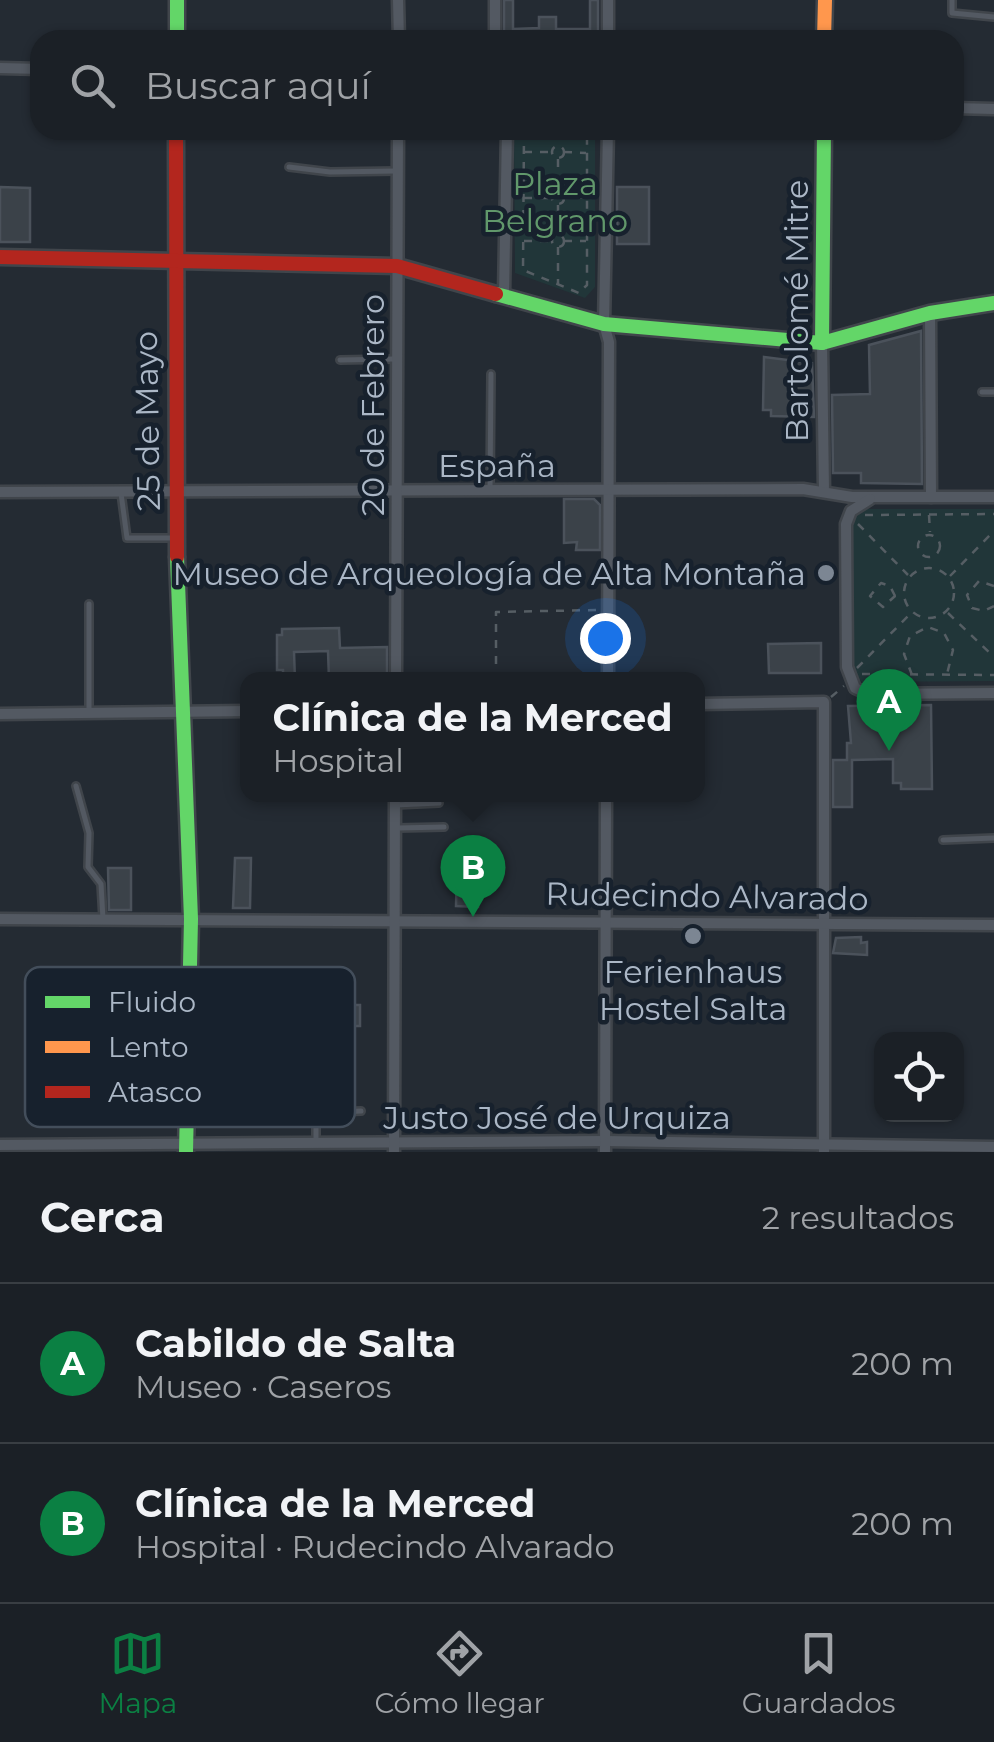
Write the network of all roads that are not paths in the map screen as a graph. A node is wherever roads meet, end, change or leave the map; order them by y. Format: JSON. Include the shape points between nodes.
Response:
{"nodes":[{"id":1,"x":177,"y":0,"type":"edge"},
{"id":2,"x":398,"y":0,"type":"edge"},
{"id":3,"x":495,"y":0,"type":"edge"},
{"id":4,"x":608,"y":0,"type":"edge"},
{"id":5,"x":825,"y":0,"type":"edge"},
{"id":6,"x":952,"y":0,"type":"edge"},
{"id":7,"x":994,"y":16,"type":"edge"},
{"id":8,"x":177,"y":30,"type":"edge"},
{"id":9,"x":398,"y":30,"type":"edge"},
{"id":10,"x":495,"y":30,"type":"edge"},
{"id":11,"x":608,"y":30,"type":"edge"},
{"id":12,"x":824,"y":30,"type":"edge"},
{"id":13,"x":0,"y":68,"type":"edge"},
{"id":14,"x":30,"y":69,"type":"edge"},
{"id":15,"x":964,"y":108,"type":"edge"},
{"id":16,"x":994,"y":109,"type":"edge"},
{"id":17,"x":176,"y":140,"type":"edge"},
{"id":18,"x":398,"y":140,"type":"edge"},
{"id":19,"x":507,"y":140,"type":"edge"},
{"id":20,"x":608,"y":140,"type":"edge"},
{"id":21,"x":824,"y":140,"type":"edge"},
{"id":22,"x":289,"y":167,"type":"dead end"},
{"id":23,"x":398,"y":171,"type":"junction"},
{"id":24,"x":0,"y":257,"type":"edge"},
{"id":25,"x":174,"y":264,"type":"junction"},
{"id":26,"x":397,"y":266,"type":"junction"},
{"id":27,"x":504,"y":294,"type":"junction"},
{"id":28,"x":994,"y":303,"type":"edge"},
{"id":29,"x":930,"y":313,"type":"junction"},
{"id":30,"x":604,"y":324,"type":"junction"},
{"id":31,"x":822,"y":343,"type":"junction"},
{"id":32,"x":397,"y":359,"type":"junction"},
{"id":33,"x":340,"y":360,"type":"dead end"},
{"id":34,"x":490,"y":374,"type":"dead end"},
{"id":35,"x":982,"y":392,"type":"dead end"},
{"id":36,"x":994,"y":392,"type":"edge"},
{"id":37,"x":398,"y":490,"type":"junction"},
{"id":38,"x":490,"y":490,"type":"junction"},
{"id":39,"x":608,"y":490,"type":"junction"},
{"id":40,"x":0,"y":492,"type":"edge"},
{"id":41,"x":122,"y":492,"type":"junction"},
{"id":42,"x":174,"y":492,"type":"junction"},
{"id":43,"x":824,"y":492,"type":"junction"},
{"id":44,"x":881,"y":497,"type":"junction"},
{"id":45,"x":931,"y":497,"type":"junction"},
{"id":46,"x":994,"y":497,"type":"edge"},
{"id":47,"x":176,"y":538,"type":"junction"},
{"id":48,"x":90,"y":604,"type":"dead end"},
{"id":49,"x":396,"y":672,"type":"edge"},
{"id":50,"x":608,"y":672,"type":"edge"},
{"id":51,"x":993,"y":693,"type":"edge"},
{"id":52,"x":705,"y":704,"type":"edge"},
{"id":53,"x":240,"y":711,"type":"edge"},
{"id":54,"x":185,"y":712,"type":"junction"},
{"id":55,"x":89,"y":713,"type":"junction"},
{"id":56,"x":0,"y":714,"type":"edge"},
{"id":57,"x":76,"y":786,"type":"dead end"},
{"id":58,"x":395,"y":802,"type":"edge"},
{"id":59,"x":417,"y":802,"type":"edge"},
{"id":60,"x":606,"y":802,"type":"edge"},
{"id":61,"x":439,"y":804,"type":"dead end"},
{"id":62,"x":444,"y":827,"type":"dead end"},
{"id":63,"x":395,"y":828,"type":"junction"},
{"id":64,"x":994,"y":838,"type":"edge"},
{"id":65,"x":944,"y":840,"type":"dead end"},
{"id":66,"x":394,"y":918,"type":"junction"},
{"id":67,"x":0,"y":919,"type":"edge"},
{"id":68,"x":103,"y":919,"type":"junction"},
{"id":69,"x":191,"y":919,"type":"junction"},
{"id":70,"x":605,"y":920,"type":"junction"},
{"id":71,"x":821,"y":921,"type":"junction"},
{"id":72,"x":994,"y":925,"type":"edge"},
{"id":73,"x":190,"y":967,"type":"edge"},
{"id":74,"x":355,"y":1111,"type":"edge"},
{"id":75,"x":361,"y":1111,"type":"dead end"},
{"id":76,"x":316,"y":1127,"type":"edge"},
{"id":77,"x":316,"y":1142,"type":"junction"},
{"id":78,"x":0,"y":1145,"type":"edge"},
{"id":79,"x":394,"y":1147,"type":"edge"},
{"id":80,"x":604,"y":1147,"type":"edge"},
{"id":81,"x":824,"y":1147,"type":"edge"},
{"id":82,"x":994,"y":1147,"type":"edge"},
{"id":83,"x":186,"y":1148,"type":"edge"}],
"edges":[{"from":1,"to":8,"type":"main road"},
{"from":2,"to":9,"type":"street"},
{"from":3,"to":10,"type":"street"},
{"from":4,"to":11,"type":"street"},
{"from":5,"to":12,"type":"main road"},
{"from":6,"to":7,"type":"lane","via":[[952,13]]},
{"from":13,"to":14,"type":"street"},
{"from":15,"to":16,"type":"street"},
{"from":17,"to":25,"type":"main road","name":"25 de Mayo"},
{"from":18,"to":23,"type":"street","name":"20 de Febrero"},
{"from":19,"to":27,"type":"street"},
{"from":20,"to":30,"type":"street"},
{"from":21,"to":31,"type":"main road","name":"Bartolomé Mitre"},
{"from":22,"to":23,"type":"lane"},
{"from":23,"to":26,"type":"street","name":"20 de Febrero"},
{"from":24,"to":25,"type":"main road"},
{"from":25,"to":26,"type":"main road"},
{"from":25,"to":42,"type":"main road","name":"25 de Mayo"},
{"from":26,"to":27,"type":"main road"},
{"from":26,"to":32,"type":"street","name":"20 de Febrero"},
{"from":27,"to":30,"type":"main road"},
{"from":28,"to":29,"type":"main road"},
{"from":29,"to":31,"type":"main road"},
{"from":29,"to":45,"type":"street"},
{"from":30,"to":31,"type":"main road"},
{"from":30,"to":39,"type":"street"},
{"from":31,"to":43,"type":"street","name":"Bartolomé Mitre"},
{"from":32,"to":33,"type":"lane"},
{"from":32,"to":37,"type":"street","name":"20 de Febrero"},
{"from":34,"to":38,"type":"lane"},
{"from":35,"to":36,"type":"lane"},
{"from":37,"to":38,"type":"street","name":"España"},
{"from":37,"to":42,"type":"street","name":"España"},
{"from":37,"to":49,"type":"street","name":"20 de Febrero"},
{"from":38,"to":39,"type":"street","name":"España"},
{"from":39,"to":43,"type":"street","name":"España"},
{"from":39,"to":50,"type":"street"},
{"from":40,"to":41,"type":"street","name":"España"},
{"from":41,"to":42,"type":"street","name":"España"},
{"from":41,"to":47,"type":"lane","via":[[127,538]]},
{"from":42,"to":47,"type":"main road","name":"25 de Mayo"},
{"from":43,"to":44,"type":"street","name":"España"},
{"from":44,"to":45,"type":"street","name":"España"},
{"from":44,"to":51,"type":"street","via":[[862,502],[846,524],[850,680],[868,694]]},
{"from":45,"to":46,"type":"street","name":"España"},
{"from":47,"to":54,"type":"main road","name":"25 de Mayo"},
{"from":48,"to":55,"type":"lane"},
{"from":52,"to":71,"type":"street","via":[[824,702]]},
{"from":53,"to":54,"type":"street"},
{"from":54,"to":55,"type":"street"},
{"from":54,"to":69,"type":"main road","name":"25 de Mayo"},
{"from":55,"to":56,"type":"street"},
{"from":57,"to":68,"type":"lane","via":[[89,833],[89,871],[101,884]]},
{"from":58,"to":63,"type":"street"},
{"from":59,"to":61,"type":"lane"},
{"from":60,"to":70,"type":"street"},
{"from":62,"to":63,"type":"lane"},
{"from":63,"to":66,"type":"street"},
{"from":64,"to":65,"type":"lane"},
{"from":66,"to":69,"type":"street","name":"Rudecindo Alvarado"},
{"from":66,"to":70,"type":"street","name":"Rudecindo Alvarado"},
{"from":66,"to":79,"type":"street"},
{"from":67,"to":68,"type":"street","name":"Rudecindo Alvarado"},
{"from":68,"to":69,"type":"street","name":"Rudecindo Alvarado"},
{"from":69,"to":73,"type":"main road","name":"25 de Mayo"},
{"from":70,"to":71,"type":"street","name":"Rudecindo Alvarado"},
{"from":70,"to":80,"type":"street"},
{"from":71,"to":72,"type":"street","name":"Rudecindo Alvarado"},
{"from":71,"to":81,"type":"street"},
{"from":74,"to":75,"type":"lane"},
{"from":76,"to":77,"type":"lane"},
{"from":77,"to":79,"type":"street","name":"Justo José de Urquiza"},
{"from":77,"to":83,"type":"street","name":"Justo José de Urquiza"},
{"from":78,"to":83,"type":"street","name":"Justo José de Urquiza"},
{"from":79,"to":80,"type":"street","name":"Justo José de Urquiza"},
{"from":80,"to":81,"type":"street","name":"Justo José de Urquiza"},
{"from":81,"to":82,"type":"street","name":"Justo José de Urquiza"}]}
